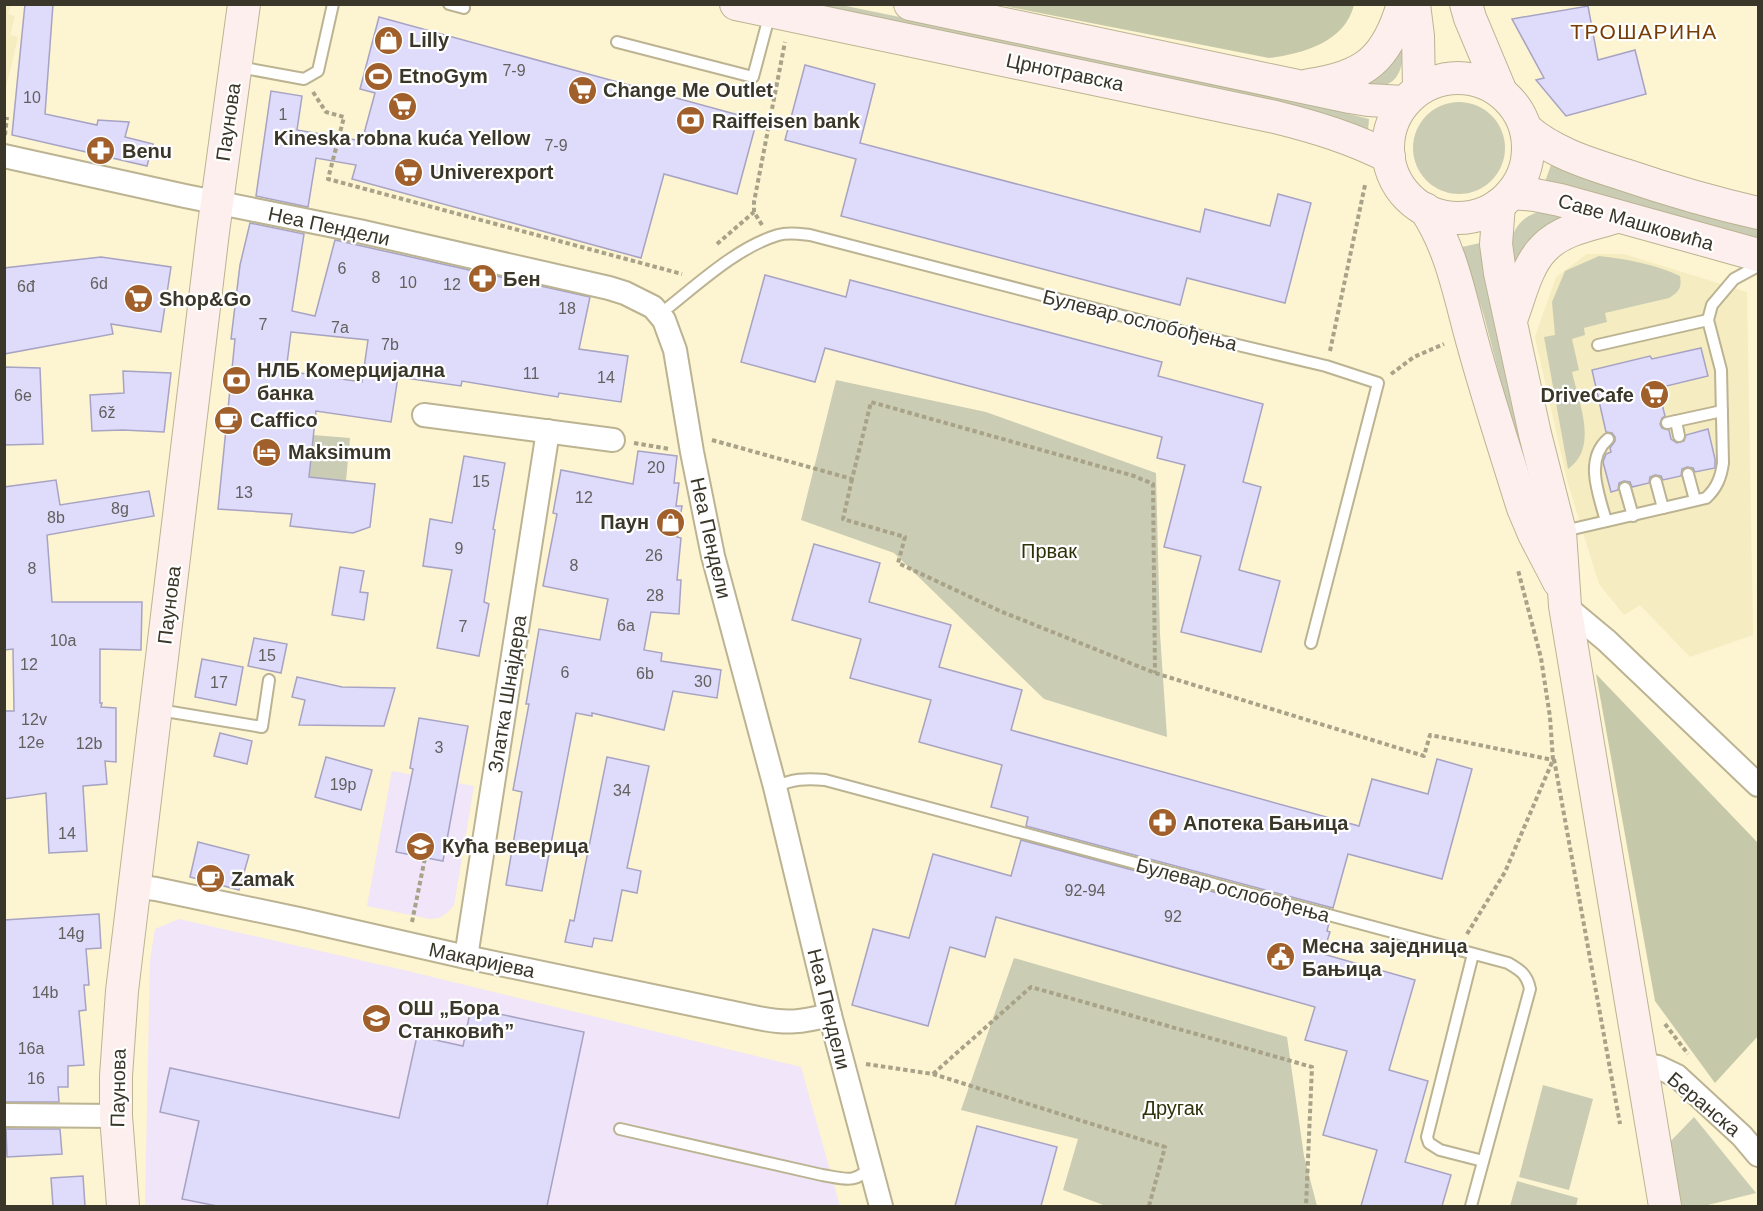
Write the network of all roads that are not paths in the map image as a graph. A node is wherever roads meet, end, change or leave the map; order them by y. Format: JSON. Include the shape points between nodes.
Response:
{"nodes":[{"id":1,"x":244,"y":4,"type":"edge"},
{"id":2,"x":333,"y":4,"type":"edge"},
{"id":3,"x":449,"y":4,"type":"edge"},
{"id":4,"x":736,"y":4,"type":"edge"},
{"id":5,"x":910,"y":4,"type":"edge"},
{"id":6,"x":1403,"y":4,"type":"edge"},
{"id":7,"x":1414,"y":4,"type":"edge"},
{"id":8,"x":1466,"y":4,"type":"edge"},
{"id":9,"x":464,"y":8,"type":"dead end"},
{"id":10,"x":770,"y":12,"type":"junction"},
{"id":11,"x":617,"y":42,"type":"dead end"},
{"id":12,"x":236,"y":66,"type":"junction"},
{"id":13,"x":1302,"y":86,"type":"junction"},
{"id":14,"x":1501,"y":92,"type":"junction"},
{"id":15,"x":1412,"y":96,"type":"junction"},
{"id":16,"x":1526,"y":129,"type":"junction"},
{"id":17,"x":4,"y":156,"type":"edge"},
{"id":18,"x":1389,"y":157,"type":"junction"},
{"id":19,"x":1505,"y":199,"type":"junction"},
{"id":20,"x":217,"y":202,"type":"junction"},
{"id":21,"x":1425,"y":209,"type":"junction"},
{"id":22,"x":1758,"y":213,"type":"edge"},
{"id":23,"x":1617,"y":216,"type":"junction"},
{"id":24,"x":1758,"y":255,"type":"edge"},
{"id":25,"x":1758,"y":266,"type":"edge"},
{"id":26,"x":660,"y":314,"type":"junction"},
{"id":27,"x":1511,"y":320,"type":"junction"},
{"id":28,"x":1708,"y":320,"type":"junction"},
{"id":29,"x":1598,"y":345,"type":"dead end"},
{"id":30,"x":1722,"y":411,"type":"junction"},
{"id":31,"x":423,"y":415,"type":"dead end"},
{"id":32,"x":548,"y":431,"type":"junction"},
{"id":33,"x":1679,"y":436,"type":"dead end"},
{"id":34,"x":1608,"y":439,"type":"dead end"},
{"id":35,"x":613,"y":440,"type":"road end"},
{"id":36,"x":1688,"y":474,"type":"dead end"},
{"id":37,"x":1656,"y":482,"type":"dead end"},
{"id":38,"x":1626,"y":488,"type":"dead end"},
{"id":39,"x":1695,"y":500,"type":"junction"},
{"id":40,"x":1663,"y":508,"type":"junction"},
{"id":41,"x":1633,"y":516,"type":"junction"},
{"id":42,"x":1606,"y":521,"type":"junction"},
{"id":43,"x":1560,"y":532,"type":"junction"},
{"id":44,"x":1563,"y":597,"type":"junction"},
{"id":45,"x":1311,"y":643,"type":"dead end"},
{"id":46,"x":269,"y":680,"type":"dead end"},
{"id":47,"x":155,"y":710,"type":"junction"},
{"id":48,"x":1758,"y":785,"type":"edge"},
{"id":49,"x":775,"y":787,"type":"junction"},
{"id":50,"x":134,"y":886,"type":"junction"},
{"id":51,"x":1473,"y":954,"type":"junction"},
{"id":52,"x":466,"y":957,"type":"junction"},
{"id":53,"x":830,"y":1015,"type":"junction"},
{"id":54,"x":1642,"y":1064,"type":"junction"},
{"id":55,"x":4,"y":1115,"type":"edge"},
{"id":56,"x":116,"y":1116,"type":"junction"},
{"id":57,"x":620,"y":1129,"type":"dead end"},
{"id":58,"x":1758,"y":1155,"type":"edge"},
{"id":59,"x":1483,"y":1161,"type":"junction"},
{"id":60,"x":871,"y":1166,"type":"junction"},
{"id":61,"x":123,"y":1206,"type":"edge"},
{"id":62,"x":881,"y":1206,"type":"edge"},
{"id":63,"x":1471,"y":1206,"type":"edge"},
{"id":64,"x":1665,"y":1206,"type":"edge"}],
"edges":[{"from":1,"to":12,"type":"main road","name":"Паунова"},
{"from":2,"to":12,"type":"lane","via":[[318,71],[304,79]]},
{"from":3,"to":9,"type":"lane"},
{"from":4,"to":10,"type":"main road","name":"Црнотравска"},
{"from":5,"to":13,"type":"main road","name":"Црнотравска","via":[[992,16]]},
{"from":6,"to":13,"type":"main road","via":[[1391,38],[1377,59],[1353,73]]},
{"from":7,"to":15,"type":"main road","via":[[1418,36]]},
{"from":8,"to":14,"type":"main road"},
{"from":10,"to":11,"type":"lane","via":[[753,77]]},
{"from":10,"to":18,"type":"main road","name":"Црнотравска","via":[[1275,117],[1326,130]]},
{"from":12,"to":20,"type":"main road","name":"Паунова"},
{"from":13,"to":15,"type":"main road","name":"Црнотравска","via":[[1368,100]]},
{"from":14,"to":15,"type":"main road","via":[[1484,82],[1456,77],[1437,81]]},
{"from":14,"to":16,"type":"main road","via":[[1516,108]]},
{"from":15,"to":18,"type":"main road","via":[[1392,123]]},
{"from":16,"to":19,"type":"main road","via":[[1528,158],[1522,177]]},
{"from":16,"to":22,"type":"main road","name":"Саве Машковића","via":[[1551,147],[1597,166]]},
{"from":17,"to":20,"type":"street","name":"Неа Пендели"},
{"from":18,"to":21,"type":"main road","via":[[1398,184]]},
{"from":19,"to":21,"type":"main road","via":[[1479,215],[1468,217],[1446,217]]},
{"from":19,"to":23,"type":"main road","name":"Саве Машковића","via":[[1535,195]]},
{"from":19,"to":27,"type":"main road","via":[[1496,243]]},
{"from":20,"to":26,"type":"street","name":"Неа Пендели","via":[[609,288],[654,307]]},
{"from":20,"to":47,"type":"main road","name":"Паунова"},
{"from":21,"to":44,"type":"main road","via":[[1450,263],[1523,508]]},
{"from":23,"to":24,"type":"main road","name":"Саве Машковића"},
{"from":23,"to":27,"type":"main road","via":[[1572,231],[1545,246],[1532,265]]},
{"from":25,"to":28,"type":"lane","via":[[1734,279],[1712,305]]},
{"from":26,"to":45,"type":"lane","name":"Булевар ослобођења","via":[[739,253],[770,238],[793,233],[838,241],[1326,366],[1378,383]]},
{"from":26,"to":49,"type":"street","name":"Неа Пендели","via":[[675,350],[712,556]]},
{"from":27,"to":43,"type":"main road"},
{"from":28,"to":29,"type":"lane"},
{"from":28,"to":30,"type":"lane","via":[[1721,370]]},
{"from":30,"to":33,"type":"lane","via":[[1671,422]]},
{"from":30,"to":39,"type":"lane","via":[[1721,477],[1714,491]]},
{"from":31,"to":32,"type":"street"},
{"from":32,"to":35,"type":"street"},
{"from":32,"to":52,"type":"street","name":"Златка Шнајдера"},
{"from":34,"to":42,"type":"lane","via":[[1602,444],[1594,470]]},
{"from":36,"to":39,"type":"lane"},
{"from":37,"to":40,"type":"lane"},
{"from":38,"to":41,"type":"lane"},
{"from":39,"to":40,"type":"lane"},
{"from":40,"to":41,"type":"lane"},
{"from":41,"to":42,"type":"lane"},
{"from":42,"to":43,"type":"lane"},
{"from":43,"to":44,"type":"main road"},
{"from":44,"to":48,"type":"street"},
{"from":44,"to":54,"type":"main road"},
{"from":46,"to":47,"type":"lane","via":[[262,727]]},
{"from":47,"to":50,"type":"main road","name":"Паунова"},
{"from":49,"to":51,"type":"lane","name":"Булевар ослобођења","via":[[789,780],[825,780]]},
{"from":49,"to":53,"type":"street","name":"Неа Пендели"},
{"from":50,"to":52,"type":"street","name":"Макаријева"},
{"from":50,"to":56,"type":"main road","name":"Паунова","via":[[122,991]]},
{"from":51,"to":59,"type":"lane","name":"Булевар ослобођења","via":[[1522,971],[1530,988]]},
{"from":51,"to":59,"type":"lane","via":[[1427,1137],[1440,1150]]},
{"from":52,"to":53,"type":"street","name":"Макаријева","via":[[782,1023]]},
{"from":53,"to":60,"type":"street","name":"Неа Пендели"},
{"from":54,"to":58,"type":"street","name":"Беранска","via":[[1677,1076]]},
{"from":54,"to":64,"type":"main road"},
{"from":55,"to":56,"type":"street"},
{"from":56,"to":61,"type":"main road","name":"Паунова"},
{"from":57,"to":60,"type":"lane","via":[[852,1180],[863,1176]]},
{"from":59,"to":63,"type":"lane","name":"Булевар ослобођења"},
{"from":60,"to":62,"type":"street","name":"Неа Пендели"}]}
